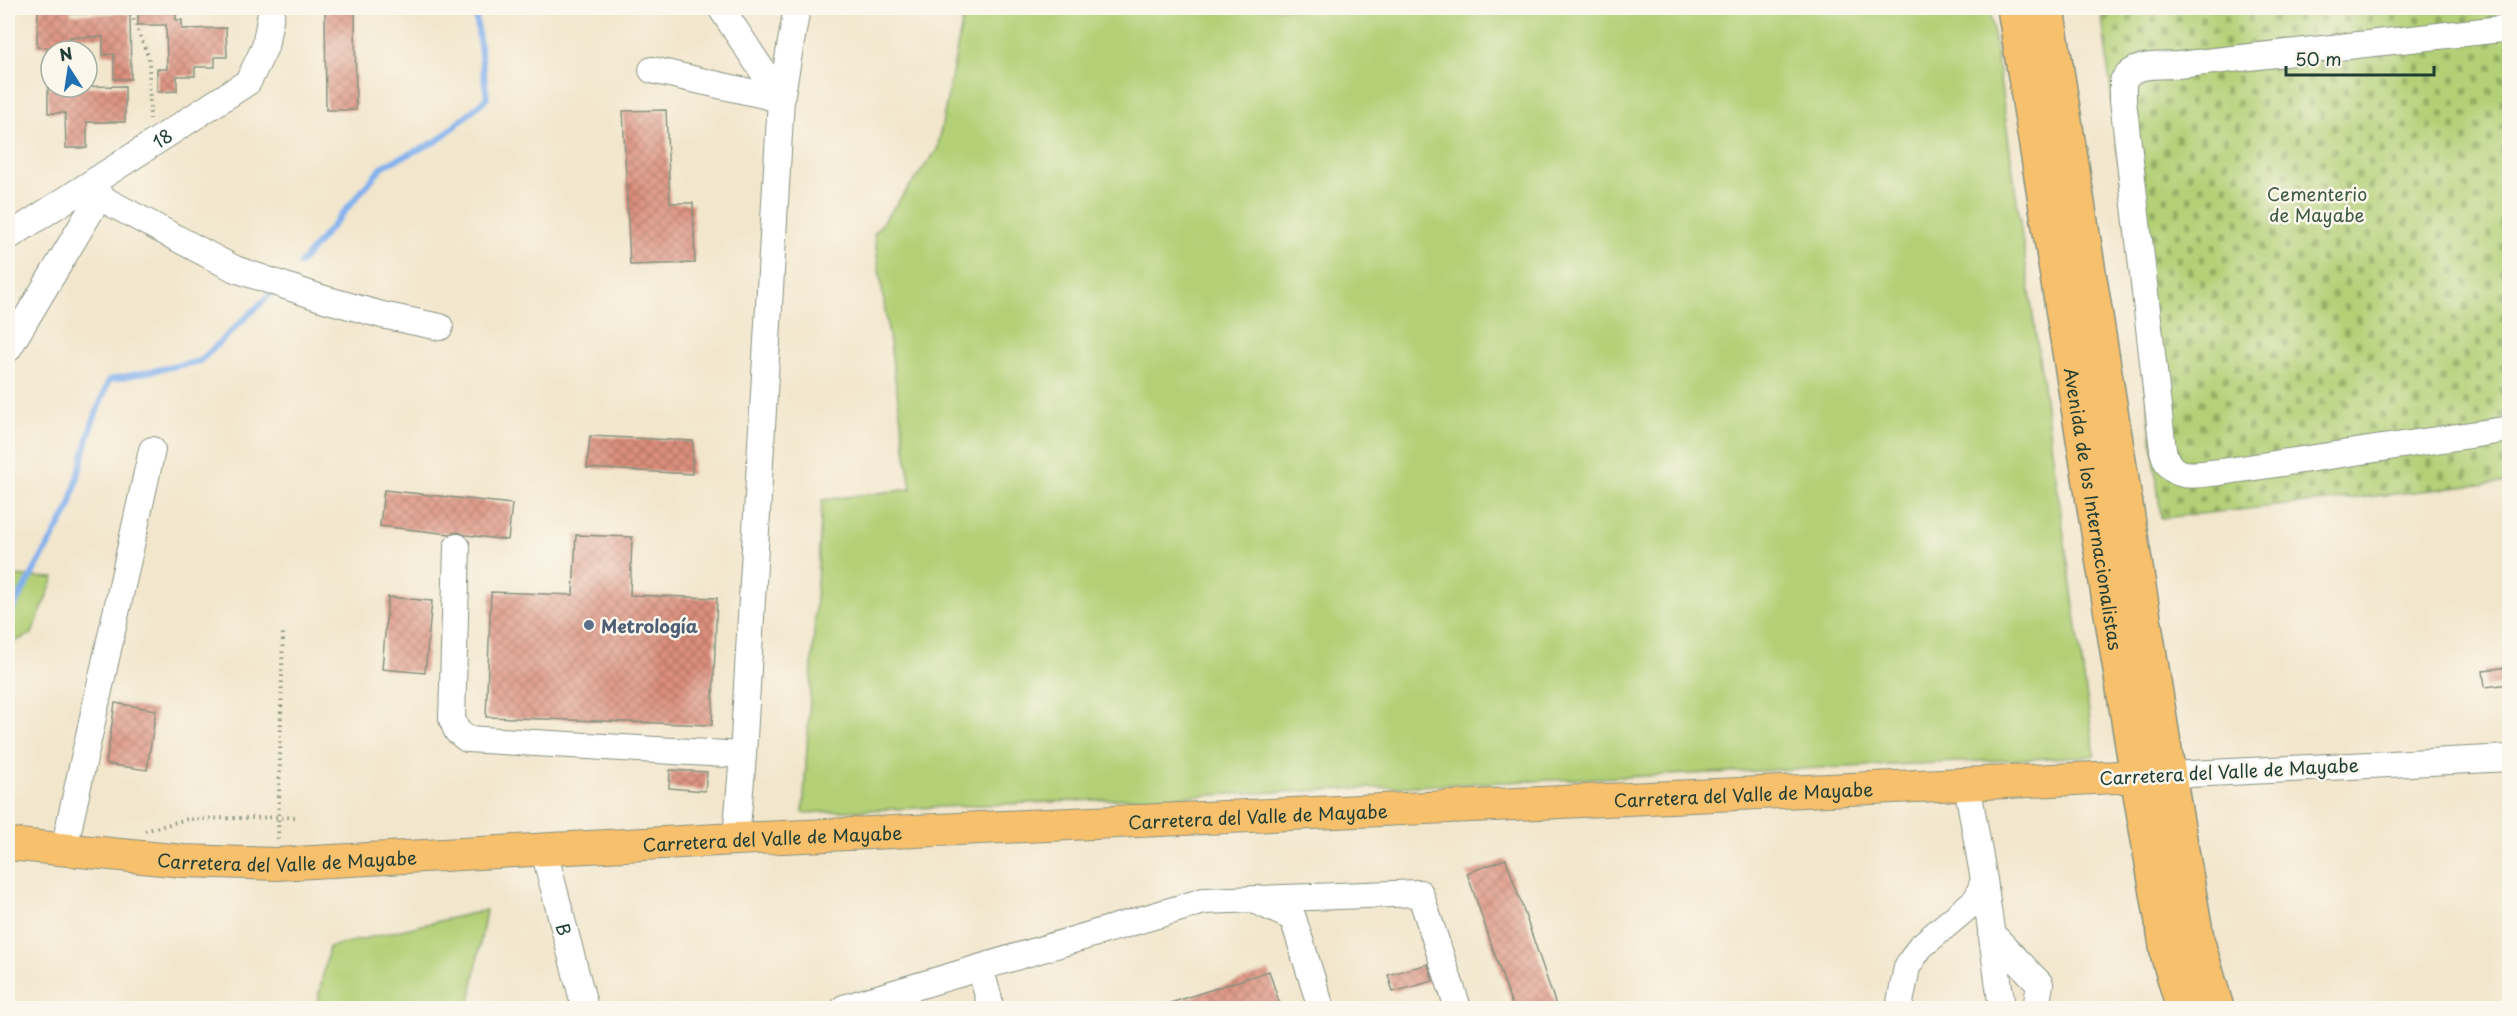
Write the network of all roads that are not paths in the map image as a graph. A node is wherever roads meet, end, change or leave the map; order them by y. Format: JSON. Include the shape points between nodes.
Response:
{"nodes":[{"id":1,"x":272,"y":8,"type":"edge"},
{"id":2,"x":721,"y":8,"type":"edge"},
{"id":3,"x":797,"y":8,"type":"edge"},
{"id":4,"x":2014,"y":8,"type":"edge"},
{"id":5,"x":2048,"y":8,"type":"edge"},
{"id":6,"x":2510,"y":28,"type":"edge"},
{"id":7,"x":652,"y":70,"type":"dead end"},
{"id":8,"x":781,"y":99,"type":"junction"},
{"id":9,"x":97,"y":189,"type":"junction"},
{"id":10,"x":8,"y":237,"type":"edge"},
{"id":11,"x":440,"y":327,"type":"dead end"},
{"id":12,"x":8,"y":349,"type":"edge"},
{"id":13,"x":2510,"y":429,"type":"edge"},
{"id":14,"x":152,"y":450,"type":"dead end"},
{"id":15,"x":457,"y":547,"type":"dead end"},
{"id":16,"x":743,"y":755,"type":"junction"},
{"id":17,"x":2510,"y":758,"type":"edge"},
{"id":18,"x":2153,"y":775,"type":"junction"},
{"id":19,"x":1967,"y":784,"type":"junction"},
{"id":20,"x":736,"y":839,"type":"junction"},
{"id":21,"x":8,"y":844,"type":"edge"},
{"id":22,"x":64,"y":849,"type":"junction"},
{"id":23,"x":544,"y":851,"type":"junction"},
{"id":24,"x":1984,"y":880,"type":"junction"},
{"id":25,"x":1251,"y":899,"type":"junction"},
{"id":26,"x":1991,"y":933,"type":"junction"},
{"id":27,"x":980,"y":968,"type":"junction"},
{"id":28,"x":585,"y":1008,"type":"edge"},
{"id":29,"x":844,"y":1008,"type":"edge"},
{"id":30,"x":987,"y":1008,"type":"edge"},
{"id":31,"x":1321,"y":1008,"type":"edge"},
{"id":32,"x":1458,"y":1008,"type":"edge"},
{"id":33,"x":1899,"y":1008,"type":"edge"},
{"id":34,"x":2002,"y":1008,"type":"edge"},
{"id":35,"x":2036,"y":1008,"type":"edge"},
{"id":36,"x":2183,"y":1008,"type":"edge"},
{"id":37,"x":2217,"y":1008,"type":"edge"}],
"edges":[{"from":1,"to":9,"type":"street","name":"18","via":[[265,47],[248,82],[150,144]]},
{"from":2,"to":8,"type":"street"},
{"from":3,"to":8,"type":"street"},
{"from":4,"to":18,"type":"highway","name":"Avenida de los Internacionalistas"},
{"from":5,"to":18,"type":"highway","name":"Avenida de los Internacionalistas"},
{"from":6,"to":13,"type":"street","via":[[2144,66],[2134,69],[2123,81],[2123,100],[2163,450],[2168,466],[2186,475],[2221,472]]},
{"from":7,"to":8,"type":"street"},
{"from":8,"to":16,"type":"street"},
{"from":9,"to":10,"type":"street","name":"18"},
{"from":9,"to":11,"type":"street","via":[[235,269],[321,298]]},
{"from":9,"to":12,"type":"street"},
{"from":14,"to":22,"type":"street"},
{"from":15,"to":16,"type":"street","via":[[452,719],[457,732],[467,739]]},
{"from":16,"to":20,"type":"street"},
{"from":17,"to":18,"type":"street","name":"Carretera del Valle de Mayabe"},
{"from":18,"to":19,"type":"main road","name":"Carretera del Valle de Mayabe"},
{"from":18,"to":36,"type":"highway","name":"Avenida de los Internacionalistas","via":[[2168,957]]},
{"from":18,"to":37,"type":"highway","name":"Avenida de los Internacionalistas"},
{"from":19,"to":20,"type":"main road","name":"Carretera del Valle de Mayabe"},
{"from":19,"to":24,"type":"street"},
{"from":20,"to":23,"type":"main road","name":"Carretera del Valle de Mayabe"},
{"from":21,"to":22,"type":"main road","name":"Carretera del Valle de Mayabe"},
{"from":22,"to":23,"type":"main road","name":"Carretera del Valle de Mayabe","via":[[183,861],[276,864]]},
{"from":23,"to":28,"type":"street","name":"B"},
{"from":24,"to":26,"type":"street"},
{"from":24,"to":33,"type":"street","via":[[1977,898],[1920,947],[1907,967]]},
{"from":25,"to":27,"type":"street","via":[[1204,901]]},
{"from":25,"to":31,"type":"street","via":[[1293,918]]},
{"from":25,"to":32,"type":"street","via":[[1420,893]]},
{"from":26,"to":34,"type":"street"},
{"from":26,"to":35,"type":"street","via":[[2040,984]]},
{"from":27,"to":29,"type":"street"},
{"from":27,"to":30,"type":"street","via":[[990,999]]}]}
